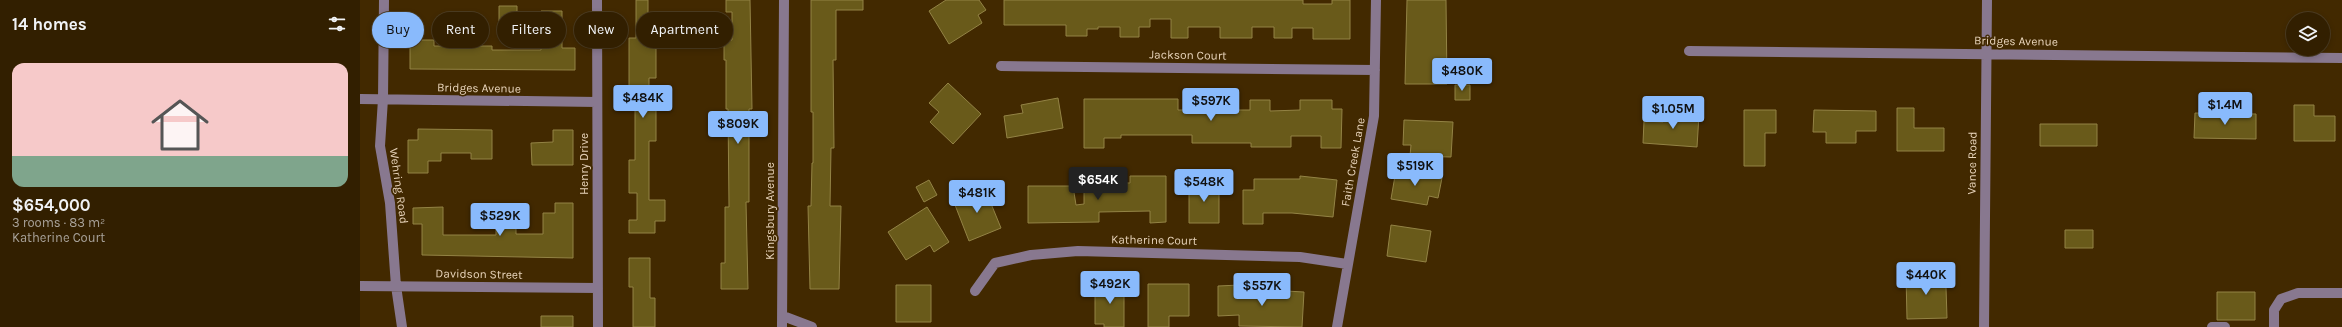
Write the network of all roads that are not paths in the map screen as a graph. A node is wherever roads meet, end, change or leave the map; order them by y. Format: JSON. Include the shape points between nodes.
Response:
{"nodes":[{"id":1,"x":384,"y":0,"type":"edge"},
{"id":2,"x":598,"y":0,"type":"edge"},
{"id":3,"x":784,"y":0,"type":"edge"},
{"id":4,"x":1376,"y":0,"type":"edge"},
{"id":5,"x":1987,"y":0,"type":"edge"},
{"id":6,"x":1689,"y":51,"type":"dead end"},
{"id":7,"x":1986,"y":54,"type":"junction"},
{"id":8,"x":2342,"y":58,"type":"edge"},
{"id":9,"x":1001,"y":66,"type":"dead end"},
{"id":10,"x":1375,"y":70,"type":"junction"},
{"id":11,"x":360,"y":99,"type":"edge"},
{"id":12,"x":383,"y":99,"type":"junction"},
{"id":13,"x":597,"y":102,"type":"junction"},
{"id":14,"x":1348,"y":264,"type":"junction"},
{"id":15,"x":360,"y":286,"type":"edge"},
{"id":16,"x":396,"y":286,"type":"junction"},
{"id":17,"x":598,"y":288,"type":"junction"},
{"id":18,"x":975,"y":291,"type":"dead end"},
{"id":19,"x":2342,"y":293,"type":"edge"},
{"id":20,"x":782,"y":316,"type":"junction"},
{"id":21,"x":402,"y":327,"type":"edge"},
{"id":22,"x":598,"y":327,"type":"edge"},
{"id":23,"x":782,"y":327,"type":"edge"},
{"id":24,"x":812,"y":327,"type":"edge"},
{"id":25,"x":1337,"y":327,"type":"edge"},
{"id":26,"x":1984,"y":327,"type":"edge"},
{"id":27,"x":2212,"y":327,"type":"edge"},
{"id":28,"x":2225,"y":327,"type":"edge"},
{"id":29,"x":2274,"y":327,"type":"edge"}],
"edges":[{"from":1,"to":12,"type":"street","name":"Wehring Road"},
{"from":2,"to":13,"type":"street","name":"Henry Drive"},
{"from":3,"to":20,"type":"street","name":"Kingsbury Avenue"},
{"from":4,"to":10,"type":"street","name":"Faith Creek Lane"},
{"from":5,"to":7,"type":"street","name":"Vance Road"},
{"from":6,"to":7,"type":"street","name":"Bridges Avenue"},
{"from":7,"to":8,"type":"street","name":"Bridges Avenue"},
{"from":7,"to":26,"type":"street","name":"Vance Road"},
{"from":9,"to":10,"type":"street","name":"Jackson Court"},
{"from":10,"to":14,"type":"street","name":"Faith Creek Lane","via":[[1374,116]]},
{"from":11,"to":12,"type":"street","name":"Bridges Avenue"},
{"from":12,"to":13,"type":"street","name":"Bridges Avenue"},
{"from":12,"to":16,"type":"street","name":"Wehring Road","via":[[380,146],[390,203]]},
{"from":13,"to":17,"type":"street","name":"Henry Drive"},
{"from":14,"to":18,"type":"street","name":"Katherine Court","via":[[1300,257],[1078,251],[1031,255],[995,263]]},
{"from":14,"to":25,"type":"street","name":"Faith Creek Lane"},
{"from":15,"to":16,"type":"street","name":"Davidson Street"},
{"from":16,"to":17,"type":"street","name":"Davidson Street"},
{"from":16,"to":21,"type":"street","name":"Wehring Road"},
{"from":17,"to":22,"type":"street","name":"Henry Drive"},
{"from":19,"to":29,"type":"street","via":[[2298,293],[2281,299],[2274,310]]},
{"from":20,"to":23,"type":"street","name":"Kingsbury Avenue"},
{"from":20,"to":24,"type":"street"},
{"from":27,"to":28,"type":"street"}]}
